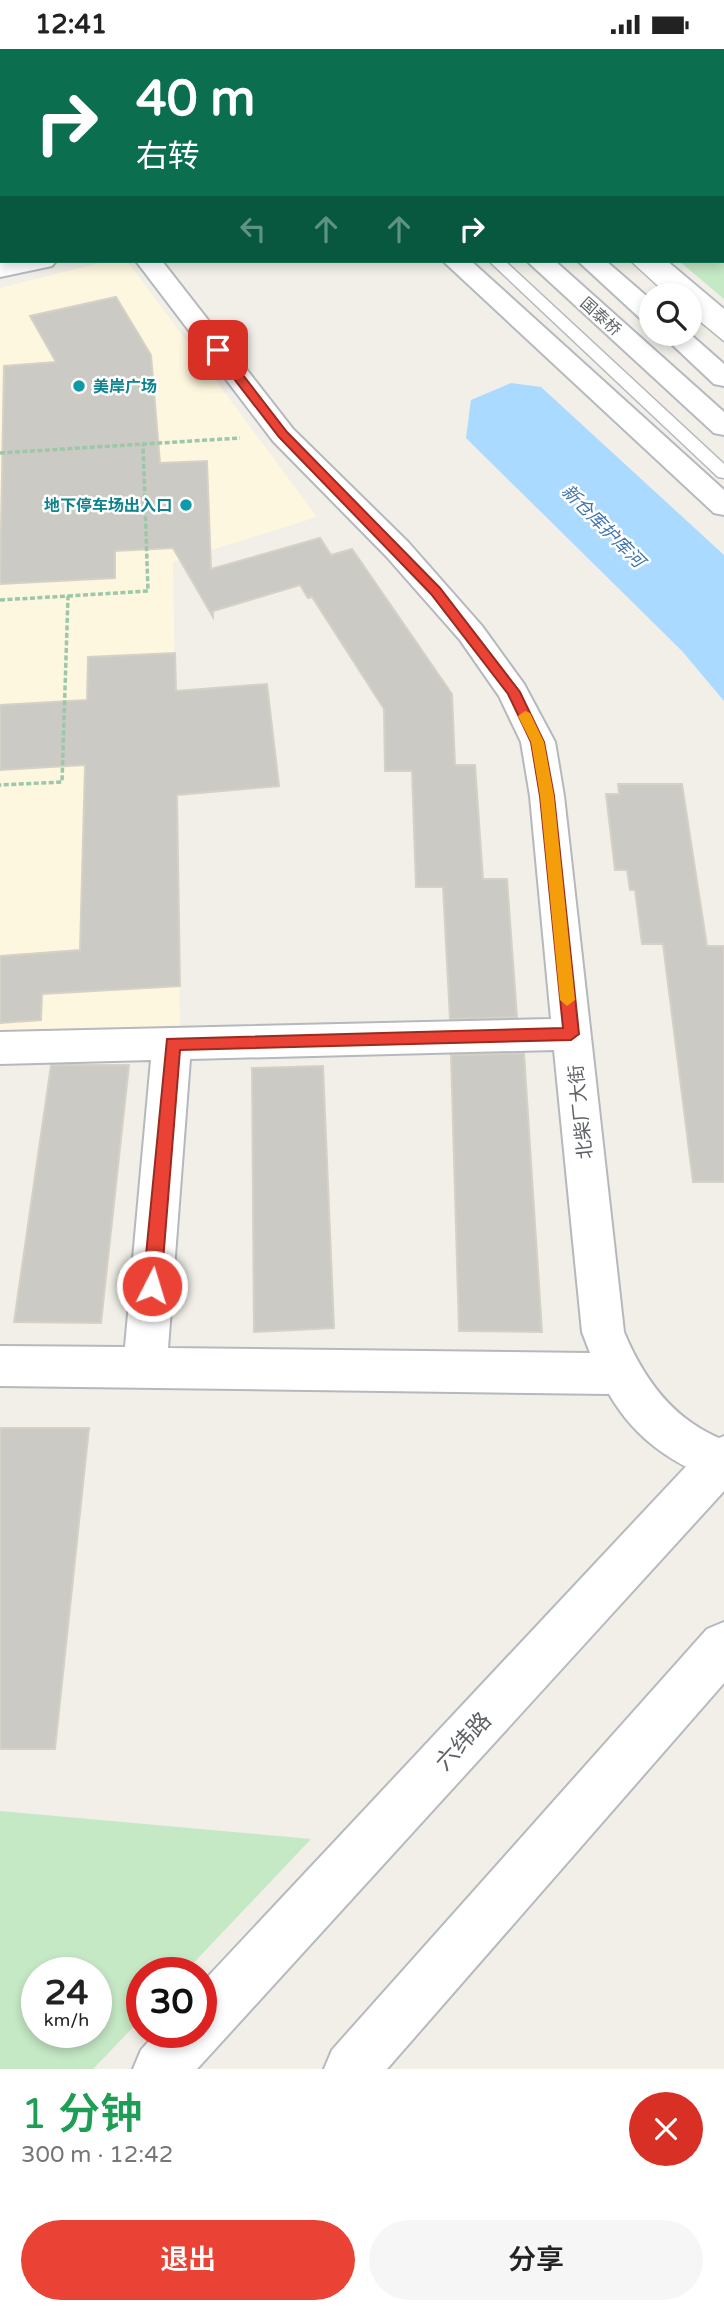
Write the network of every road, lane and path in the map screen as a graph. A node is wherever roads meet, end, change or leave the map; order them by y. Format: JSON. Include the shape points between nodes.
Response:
{"nodes":[{"id":1,"x":32,"y":263,"type":"edge"},
{"id":2,"x":151,"y":263,"type":"edge"},
{"id":3,"x":458,"y":263,"type":"edge"},
{"id":4,"x":498,"y":263,"type":"edge"},
{"id":5,"x":542,"y":263,"type":"edge"},
{"id":6,"x":593,"y":263,"type":"edge"},
{"id":7,"x":640,"y":263,"type":"edge"},
{"id":8,"x":654,"y":263,"type":"edge"},
{"id":9,"x":0,"y":269,"type":"edge"},
{"id":10,"x":663,"y":283,"type":"edge"},
{"id":11,"x":639,"y":303,"type":"edge"},
{"id":12,"x":702,"y":317,"type":"edge"},
{"id":13,"x":724,"y":323,"type":"edge"},
{"id":14,"x":724,"y":336,"type":"edge"},
{"id":15,"x":688,"y":346,"type":"edge"},
{"id":16,"x":724,"y":378,"type":"edge"},
{"id":17,"x":724,"y":427,"type":"edge"},
{"id":18,"x":283,"y":435,"type":"junction"},
{"id":19,"x":143,"y":444,"type":"junction"},
{"id":20,"x":0,"y":453,"type":"edge"},
{"id":21,"x":724,"y":473,"type":"edge"},
{"id":22,"x":724,"y":506,"type":"edge"},
{"id":23,"x":68,"y":596,"type":"junction"},
{"id":24,"x":0,"y":600,"type":"edge"},
{"id":25,"x":0,"y":785,"type":"edge"},
{"id":26,"x":571,"y":1034,"type":"junction"},
{"id":27,"x":172,"y":1044,"type":"junction"},
{"id":28,"x":0,"y":1048,"type":"edge"},
{"id":29,"x":0,"y":1366,"type":"edge"},
{"id":30,"x":145,"y":1367,"type":"junction"},
{"id":31,"x":619,"y":1374,"type":"junction"},
{"id":32,"x":723,"y":1460,"type":"edge"},
{"id":33,"x":724,"y":1646,"type":"edge"},
{"id":34,"x":217,"y":2007,"type":"edge"},
{"id":35,"x":179,"y":2048,"type":"edge"},
{"id":36,"x":160,"y":2069,"type":"edge"},
{"id":37,"x":351,"y":2069,"type":"edge"}],
"edges":[{"from":1,"to":9,"type":"street"},
{"from":2,"to":18,"type":"street","name":"北柴厂大街"},
{"from":3,"to":22,"type":"street"},
{"from":4,"to":21,"type":"lane"},
{"from":5,"to":17,"type":"street","name":"国泰桥"},
{"from":6,"to":11,"type":"street","name":"国泰桥"},
{"from":7,"to":10,"type":"lane"},
{"from":8,"to":13,"type":"street"},
{"from":12,"to":14,"type":"lane"},
{"from":15,"to":16,"type":"street"},
{"from":18,"to":19,"type":"path"},
{"from":18,"to":26,"type":"street","name":"北柴厂大街","via":[[397,549],[471,633],[513,692],[538,742]]},
{"from":19,"to":20,"type":"path"},
{"from":19,"to":23,"type":"path","via":[[148,591]]},
{"from":23,"to":24,"type":"path"},
{"from":23,"to":25,"type":"path","via":[[62,782]]},
{"from":26,"to":27,"type":"street"},
{"from":26,"to":31,"type":"street","name":"北柴厂大街","via":[[603,1332]]},
{"from":27,"to":28,"type":"street"},
{"from":27,"to":30,"type":"street"},
{"from":29,"to":30,"type":"street"},
{"from":30,"to":31,"type":"street"},
{"from":31,"to":32,"type":"street","name":"北柴厂大街","via":[[641,1407],[668,1434]]},
{"from":32,"to":34,"type":"street","name":"六纬路"},
{"from":33,"to":37,"type":"street"},
{"from":35,"to":36,"type":"street"}]}
